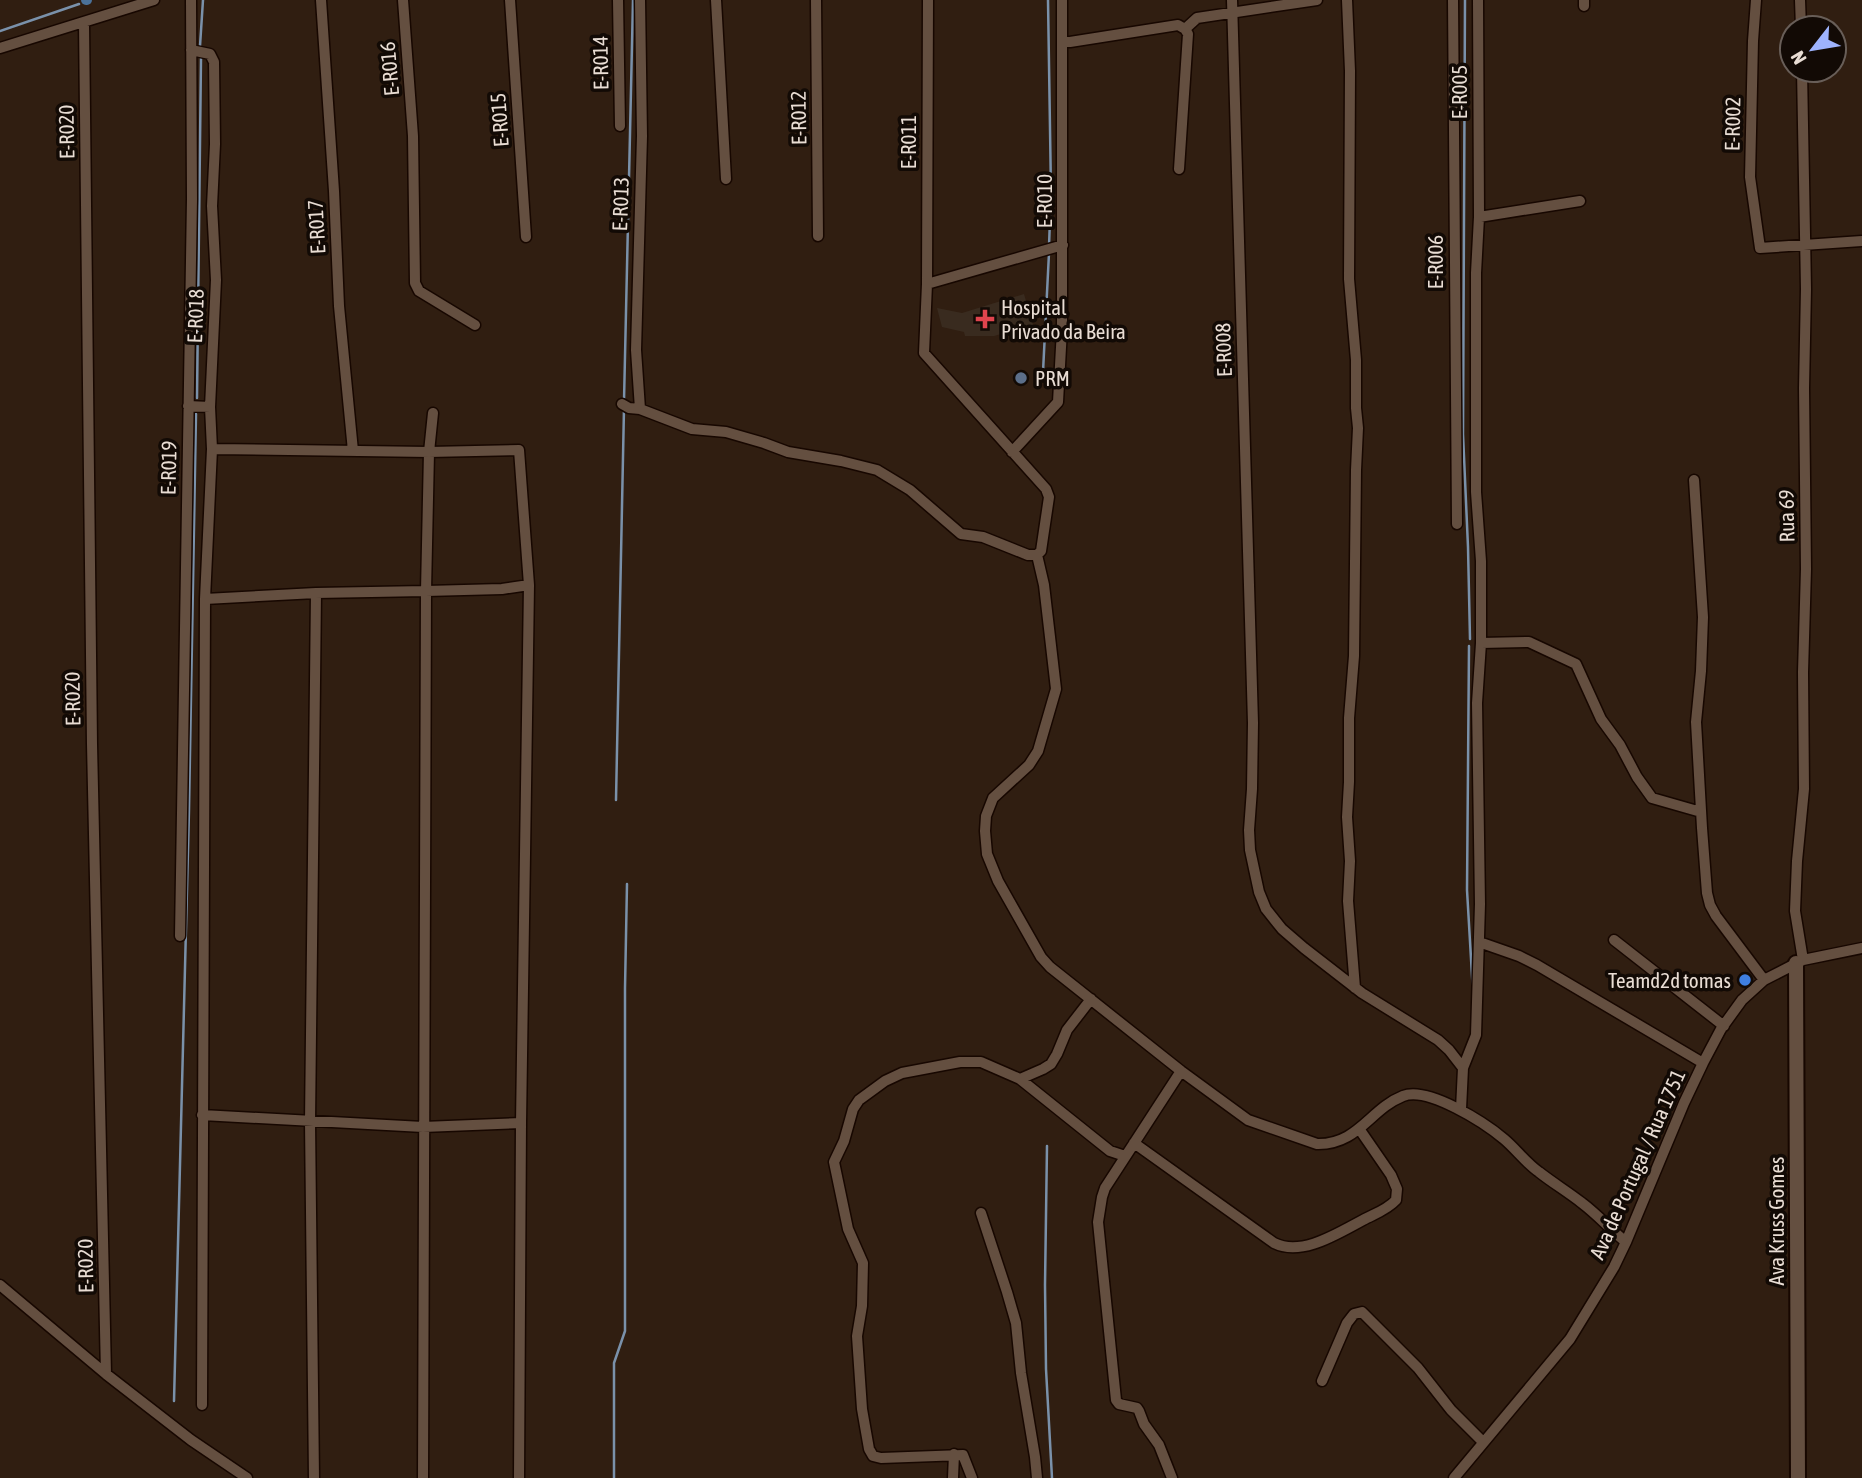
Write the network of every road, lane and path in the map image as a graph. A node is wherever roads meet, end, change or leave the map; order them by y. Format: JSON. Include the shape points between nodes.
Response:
{"nodes":[{"id":1,"x":154,"y":0,"type":"edge"},
{"id":2,"x":191,"y":0,"type":"edge"},
{"id":3,"x":321,"y":0,"type":"edge"},
{"id":4,"x":403,"y":0,"type":"edge"},
{"id":5,"x":510,"y":0,"type":"edge"},
{"id":6,"x":618,"y":0,"type":"edge"},
{"id":7,"x":640,"y":0,"type":"edge"},
{"id":8,"x":716,"y":0,"type":"edge"},
{"id":9,"x":816,"y":0,"type":"edge"},
{"id":10,"x":928,"y":0,"type":"edge"},
{"id":11,"x":1062,"y":0,"type":"edge"},
{"id":12,"x":1232,"y":0,"type":"edge"},
{"id":13,"x":1317,"y":0,"type":"edge"},
{"id":14,"x":1347,"y":0,"type":"edge"},
{"id":15,"x":1453,"y":0,"type":"edge"},
{"id":16,"x":1478,"y":0,"type":"edge"},
{"id":17,"x":1756,"y":0,"type":"edge"},
{"id":18,"x":1232,"y":12,"type":"junction"},
{"id":19,"x":84,"y":23,"type":"junction"},
{"id":20,"x":1185,"y":29,"type":"junction"},
{"id":21,"x":1062,"y":41,"type":"junction"},
{"id":22,"x":0,"y":48,"type":"edge"},
{"id":23,"x":191,"y":50,"type":"junction"},
{"id":24,"x":1802,"y":84,"type":"edge"},
{"id":25,"x":620,"y":126,"type":"dead end"},
{"id":26,"x":1180,"y":169,"type":"dead end"},
{"id":27,"x":726,"y":179,"type":"dead end"},
{"id":28,"x":1580,"y":201,"type":"dead end"},
{"id":29,"x":1479,"y":217,"type":"junction"},
{"id":30,"x":818,"y":236,"type":"dead end"},
{"id":31,"x":526,"y":237,"type":"dead end"},
{"id":32,"x":1862,"y":241,"type":"edge"},
{"id":33,"x":1063,"y":245,"type":"junction"},
{"id":34,"x":1805,"y":245,"type":"junction"},
{"id":35,"x":927,"y":285,"type":"junction"},
{"id":36,"x":475,"y":325,"type":"dead end"},
{"id":37,"x":622,"y":404,"type":"dead end"},
{"id":38,"x":188,"y":406,"type":"junction"},
{"id":39,"x":210,"y":407,"type":"junction"},
{"id":40,"x":640,"y":409,"type":"junction"},
{"id":41,"x":433,"y":413,"type":"dead end"},
{"id":42,"x":212,"y":449,"type":"junction"},
{"id":43,"x":353,"y":451,"type":"junction"},
{"id":44,"x":429,"y":452,"type":"junction"},
{"id":45,"x":1012,"y":452,"type":"junction"},
{"id":46,"x":1694,"y":480,"type":"dead end"},
{"id":47,"x":1457,"y":524,"type":"dead end"},
{"id":48,"x":1037,"y":555,"type":"junction"},
{"id":49,"x":529,"y":585,"type":"junction"},
{"id":50,"x":426,"y":591,"type":"junction"},
{"id":51,"x":316,"y":593,"type":"junction"},
{"id":52,"x":205,"y":598,"type":"junction"},
{"id":53,"x":1481,"y":643,"type":"junction"},
{"id":54,"x":1701,"y":812,"type":"junction"},
{"id":55,"x":180,"y":936,"type":"dead end"},
{"id":56,"x":1615,"y":940,"type":"dead end"},
{"id":57,"x":1479,"y":942,"type":"junction"},
{"id":58,"x":1862,"y":948,"type":"edge"},
{"id":59,"x":1800,"y":962,"type":"junction"},
{"id":60,"x":1764,"y":980,"type":"junction"},
{"id":61,"x":1355,"y":988,"type":"junction"},
{"id":62,"x":1091,"y":999,"type":"junction"},
{"id":63,"x":1724,"y":1026,"type":"junction"},
{"id":64,"x":1703,"y":1062,"type":"junction"},
{"id":65,"x":1463,"y":1068,"type":"junction"},
{"id":66,"x":1181,"y":1071,"type":"junction"},
{"id":67,"x":1020,"y":1079,"type":"junction"},
{"id":68,"x":1461,"y":1109,"type":"junction"},
{"id":69,"x":202,"y":1115,"type":"junction"},
{"id":70,"x":310,"y":1122,"type":"junction"},
{"id":71,"x":522,"y":1123,"type":"junction"},
{"id":72,"x":423,"y":1127,"type":"junction"},
{"id":73,"x":1360,"y":1129,"type":"junction"},
{"id":74,"x":1134,"y":1143,"type":"junction"},
{"id":75,"x":1110,"y":1151,"type":"junction"},
{"id":76,"x":1125,"y":1156,"type":"junction"},
{"id":77,"x":1118,"y":1169,"type":"junction"},
{"id":78,"x":981,"y":1213,"type":"dead end"},
{"id":79,"x":1626,"y":1242,"type":"junction"},
{"id":80,"x":0,"y":1285,"type":"edge"},
{"id":81,"x":106,"y":1374,"type":"junction"},
{"id":82,"x":1322,"y":1381,"type":"dead end"},
{"id":83,"x":202,"y":1405,"type":"dead end"},
{"id":84,"x":1483,"y":1442,"type":"junction"},
{"id":85,"x":954,"y":1454,"type":"junction"},
{"id":86,"x":1460,"y":1476,"type":"edge"},
{"id":87,"x":247,"y":1478,"type":"edge"},
{"id":88,"x":314,"y":1478,"type":"edge"},
{"id":89,"x":423,"y":1478,"type":"edge"},
{"id":90,"x":519,"y":1478,"type":"edge"},
{"id":91,"x":953,"y":1478,"type":"edge"},
{"id":92,"x":972,"y":1478,"type":"edge"},
{"id":93,"x":1037,"y":1478,"type":"edge"},
{"id":94,"x":1172,"y":1478,"type":"edge"},
{"id":95,"x":1798,"y":1478,"type":"edge"}],
"edges":[{"from":1,"to":19,"type":"street"},
{"from":2,"to":23,"type":"street","name":"E-R019"},
{"from":3,"to":43,"type":"street","name":"E-R017"},
{"from":4,"to":36,"type":"street","name":"E-R016","via":[[414,136],[415,283],[419,291]]},
{"from":5,"to":31,"type":"street","name":"E-R015"},
{"from":6,"to":25,"type":"street","name":"E-R014"},
{"from":7,"to":40,"type":"street","name":"E-R013","via":[[642,136],[636,350]]},
{"from":8,"to":27,"type":"street"},
{"from":9,"to":30,"type":"street","name":"E-R012"},
{"from":10,"to":35,"type":"street","name":"E-R011"},
{"from":11,"to":21,"type":"street","name":"E-R010"},
{"from":12,"to":18,"type":"street","name":"E-R008"},
{"from":13,"to":18,"type":"street"},
{"from":14,"to":61,"type":"street","via":[[1349,279],[1358,428],[1346,817]]},
{"from":15,"to":47,"type":"street","name":"E-R006"},
{"from":16,"to":29,"type":"street","name":"E-R005"},
{"from":17,"to":34,"type":"street","name":"E-R002","via":[[1750,177],[1760,248]]},
{"from":18,"to":20,"type":"street","via":[[1197,18]]},
{"from":18,"to":61,"type":"street","name":"E-R008","via":[[1252,698],[1250,850],[1266,909],[1282,929]]},
{"from":19,"to":22,"type":"street"},
{"from":19,"to":81,"type":"street","name":"E-R020","via":[[92,744]]},
{"from":20,"to":21,"type":"street","via":[[1178,25]]},
{"from":20,"to":26,"type":"street"},
{"from":21,"to":33,"type":"street","name":"E-R010"},
{"from":23,"to":38,"type":"street","name":"E-R019"},
{"from":23,"to":39,"type":"street","name":"E-R018","via":[[210,54],[214,62],[216,280]]},
{"from":24,"to":34,"type":"street","name":"Rua 69"},
{"from":28,"to":29,"type":"street"},
{"from":29,"to":53,"type":"street","name":"E-R005","via":[[1476,492]]},
{"from":32,"to":34,"type":"street"},
{"from":33,"to":35,"type":"street"},
{"from":33,"to":45,"type":"street","name":"E-R010","via":[[1058,402]]},
{"from":34,"to":59,"type":"street","name":"Rua 69","via":[[1804,789],[1795,911]]},
{"from":35,"to":45,"type":"street","name":"E-R011","via":[[925,353]]},
{"from":37,"to":40,"type":"street"},
{"from":38,"to":39,"type":"street"},
{"from":38,"to":55,"type":"street","name":"E-R019"},
{"from":39,"to":42,"type":"street","name":"E-R018"},
{"from":40,"to":48,"type":"street","via":[[692,429],[726,432],[788,452],[877,470],[910,490],[961,534]]},
{"from":41,"to":44,"type":"street"},
{"from":42,"to":43,"type":"street"},
{"from":42,"to":52,"type":"street","name":"E-R018"},
{"from":43,"to":44,"type":"street"},
{"from":44,"to":49,"type":"street","via":[[519,450]]},
{"from":44,"to":50,"type":"street"},
{"from":45,"to":48,"type":"street","name":"E-R011","via":[[1049,496]]},
{"from":46,"to":54,"type":"street","via":[[1703,617],[1696,722]]},
{"from":48,"to":62,"type":"street","via":[[1056,689],[1038,751],[993,798],[986,816],[987,853],[1041,957]]},
{"from":49,"to":50,"type":"street"},
{"from":49,"to":71,"type":"street"},
{"from":50,"to":51,"type":"street"},
{"from":50,"to":72,"type":"street"},
{"from":51,"to":52,"type":"street"},
{"from":51,"to":70,"type":"street"},
{"from":52,"to":69,"type":"street","name":"E-R018"},
{"from":53,"to":54,"type":"street","via":[[1529,642],[1576,664],[1601,719],[1651,798]]},
{"from":53,"to":57,"type":"street","name":"E-R005","via":[[1477,703]]},
{"from":54,"to":60,"type":"street","via":[[1710,905]]},
{"from":56,"to":63,"type":"street"},
{"from":57,"to":64,"type":"street","via":[[1537,965]]},
{"from":57,"to":65,"type":"street","name":"E-R005","via":[[1476,1035]]},
{"from":58,"to":59,"type":"street","name":"Ava de Portugal / Rua 1751"},
{"from":59,"to":60,"type":"street","name":"Ava de Portugal / Rua 1751"},
{"from":59,"to":95,"type":"street","name":"Ava Kruss Gomes"},
{"from":60,"to":63,"type":"street","name":"Ava de Portugal / Rua 1751"},
{"from":61,"to":65,"type":"street","name":"E-R008","via":[[1438,1040]]},
{"from":62,"to":66,"type":"street"},
{"from":62,"to":67,"type":"street","via":[[1067,1030],[1051,1063]]},
{"from":63,"to":64,"type":"street","name":"Ava de Portugal / Rua 1751"},
{"from":64,"to":79,"type":"street","name":"Ava de Portugal / Rua 1751"},
{"from":65,"to":68,"type":"street","name":"E-R005"},
{"from":66,"to":73,"type":"street","via":[[1248,1120],[1302,1140],[1327,1144]]},
{"from":66,"to":74,"type":"street"},
{"from":67,"to":75,"type":"street"},
{"from":67,"to":85,"type":"street","via":[[981,1062],[902,1073],[859,1100],[834,1162],[848,1228],[863,1263],[858,1336],[869,1449],[881,1458]]},
{"from":68,"to":73,"type":"street","via":[[1426,1096],[1404,1095]]},
{"from":68,"to":79,"type":"street","via":[[1503,1138]]},
{"from":69,"to":70,"type":"street"},
{"from":69,"to":83,"type":"street","name":"E-R018"},
{"from":70,"to":72,"type":"street"},
{"from":70,"to":88,"type":"street"},
{"from":71,"to":72,"type":"street"},
{"from":71,"to":90,"type":"street"},
{"from":72,"to":89,"type":"street"},
{"from":73,"to":74,"type":"street","via":[[1391,1175],[1396,1200],[1319,1242],[1288,1247],[1273,1243]]},
{"from":74,"to":76,"type":"street"},
{"from":75,"to":76,"type":"street"},
{"from":75,"to":77,"type":"street"},
{"from":76,"to":77,"type":"street"},
{"from":77,"to":94,"type":"street","via":[[1103,1191],[1098,1222],[1116,1401],[1137,1408]]},
{"from":78,"to":93,"type":"street","via":[[1016,1323]]},
{"from":79,"to":84,"type":"street","name":"Ava de Portugal / Rua 1751","via":[[1570,1339]]},
{"from":80,"to":81,"type":"street"},
{"from":81,"to":87,"type":"street"},
{"from":82,"to":84,"type":"street","via":[[1347,1323],[1362,1312]]},
{"from":84,"to":86,"type":"street","name":"Ava de Portugal / Rua 1751"},
{"from":85,"to":91,"type":"street"},
{"from":85,"to":92,"type":"street","via":[[963,1455]]}]}
